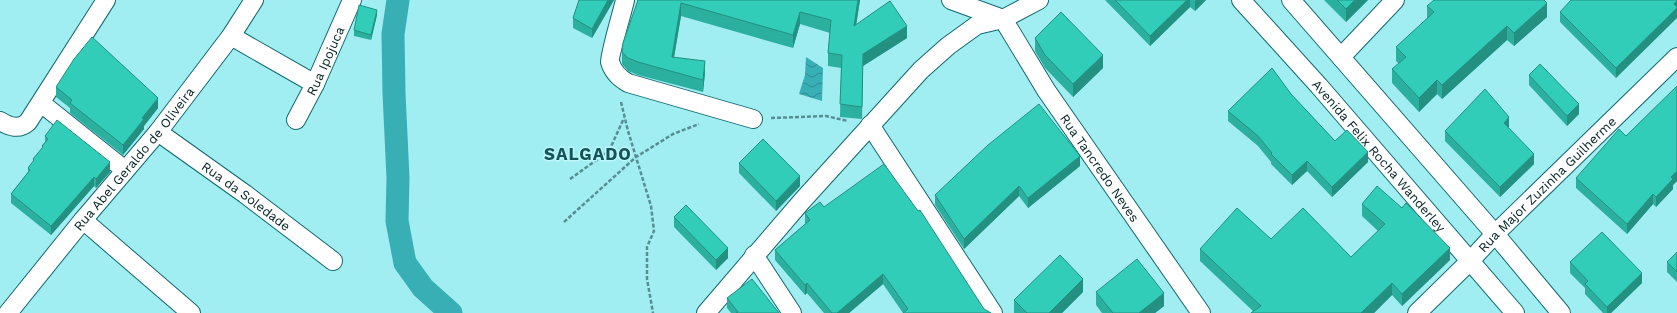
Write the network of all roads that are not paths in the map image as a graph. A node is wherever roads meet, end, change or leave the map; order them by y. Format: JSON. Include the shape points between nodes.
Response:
{"nodes":[{"id":1,"x":106,"y":0,"type":"edge"},
{"id":2,"x":254,"y":0,"type":"edge"},
{"id":3,"x":352,"y":0,"type":"edge"},
{"id":4,"x":625,"y":0,"type":"edge"},
{"id":5,"x":951,"y":0,"type":"edge"},
{"id":6,"x":1039,"y":0,"type":"edge"},
{"id":7,"x":1241,"y":0,"type":"edge"},
{"id":8,"x":1291,"y":0,"type":"edge"},
{"id":9,"x":1395,"y":0,"type":"edge"},
{"id":10,"x":1003,"y":19,"type":"junction"},
{"id":11,"x":231,"y":36,"type":"junction"},
{"id":12,"x":1341,"y":57,"type":"junction"},
{"id":13,"x":1677,"y":57,"type":"edge"},
{"id":14,"x":315,"y":84,"type":"junction"},
{"id":15,"x":41,"y":103,"type":"junction"},
{"id":16,"x":753,"y":119,"type":"road end"},
{"id":17,"x":296,"y":120,"type":"dead end"},
{"id":18,"x":0,"y":121,"type":"edge"},
{"id":19,"x":870,"y":126,"type":"junction"},
{"id":20,"x":158,"y":132,"type":"junction"},
{"id":21,"x":125,"y":170,"type":"junction"},
{"id":22,"x":83,"y":220,"type":"junction"},
{"id":23,"x":1495,"y":234,"type":"junction"},
{"id":24,"x":754,"y":255,"type":"junction"},
{"id":25,"x":333,"y":261,"type":"dead end"},
{"id":26,"x":1470,"y":261,"type":"junction"},
{"id":27,"x":8,"y":313,"type":"edge"},
{"id":28,"x":191,"y":313,"type":"edge"},
{"id":29,"x":706,"y":313,"type":"edge"},
{"id":30,"x":792,"y":313,"type":"edge"},
{"id":31,"x":993,"y":313,"type":"edge"},
{"id":32,"x":1201,"y":313,"type":"edge"},
{"id":33,"x":1418,"y":313,"type":"edge"},
{"id":34,"x":1515,"y":313,"type":"edge"},
{"id":35,"x":1561,"y":313,"type":"edge"}],
"edges":[{"from":1,"to":15,"type":"street"},
{"from":2,"to":11,"type":"street","name":"Rua Abel Geraldo de Oliveira"},
{"from":3,"to":14,"type":"street","name":"Rua Ipojuca"},
{"from":4,"to":16,"type":"street","via":[[610,60],[619,78],[628,83]]},
{"from":5,"to":10,"type":"street"},
{"from":6,"to":10,"type":"street"},
{"from":7,"to":26,"type":"street","name":"Avenida Felix Rocha Wanderley"},
{"from":8,"to":12,"type":"street"},
{"from":9,"to":12,"type":"street"},
{"from":10,"to":19,"type":"street","via":[[977,25],[948,46],[921,70]]},
{"from":10,"to":32,"type":"street","name":"Rua Tancredo Neves","via":[[1046,90]]},
{"from":11,"to":14,"type":"street"},
{"from":11,"to":20,"type":"street","name":"Rua Abel Geraldo de Oliveira"},
{"from":12,"to":23,"type":"street"},
{"from":13,"to":23,"type":"street","name":"Rua Major Zuzinha Guilherme"},
{"from":14,"to":17,"type":"street","name":"Rua Ipojuca"},
{"from":15,"to":18,"type":"street","via":[[22,127],[15,128]]},
{"from":15,"to":21,"type":"street"},
{"from":19,"to":24,"type":"street"},
{"from":19,"to":31,"type":"street"},
{"from":20,"to":21,"type":"street","name":"Rua Abel Geraldo de Oliveira"},
{"from":20,"to":25,"type":"street","name":"Rua da Soledade"},
{"from":21,"to":22,"type":"street","name":"Rua Abel Geraldo de Oliveira"},
{"from":22,"to":27,"type":"street","name":"Rua Abel Geraldo de Oliveira"},
{"from":22,"to":28,"type":"street"},
{"from":23,"to":26,"type":"street","name":"Rua Major Zuzinha Guilherme"},
{"from":23,"to":35,"type":"street"},
{"from":24,"to":29,"type":"street"},
{"from":24,"to":30,"type":"street"},
{"from":26,"to":33,"type":"street","name":"Rua Major Zuzinha Guilherme"},
{"from":26,"to":34,"type":"street","name":"Avenida Felix Rocha Wanderley"}]}
